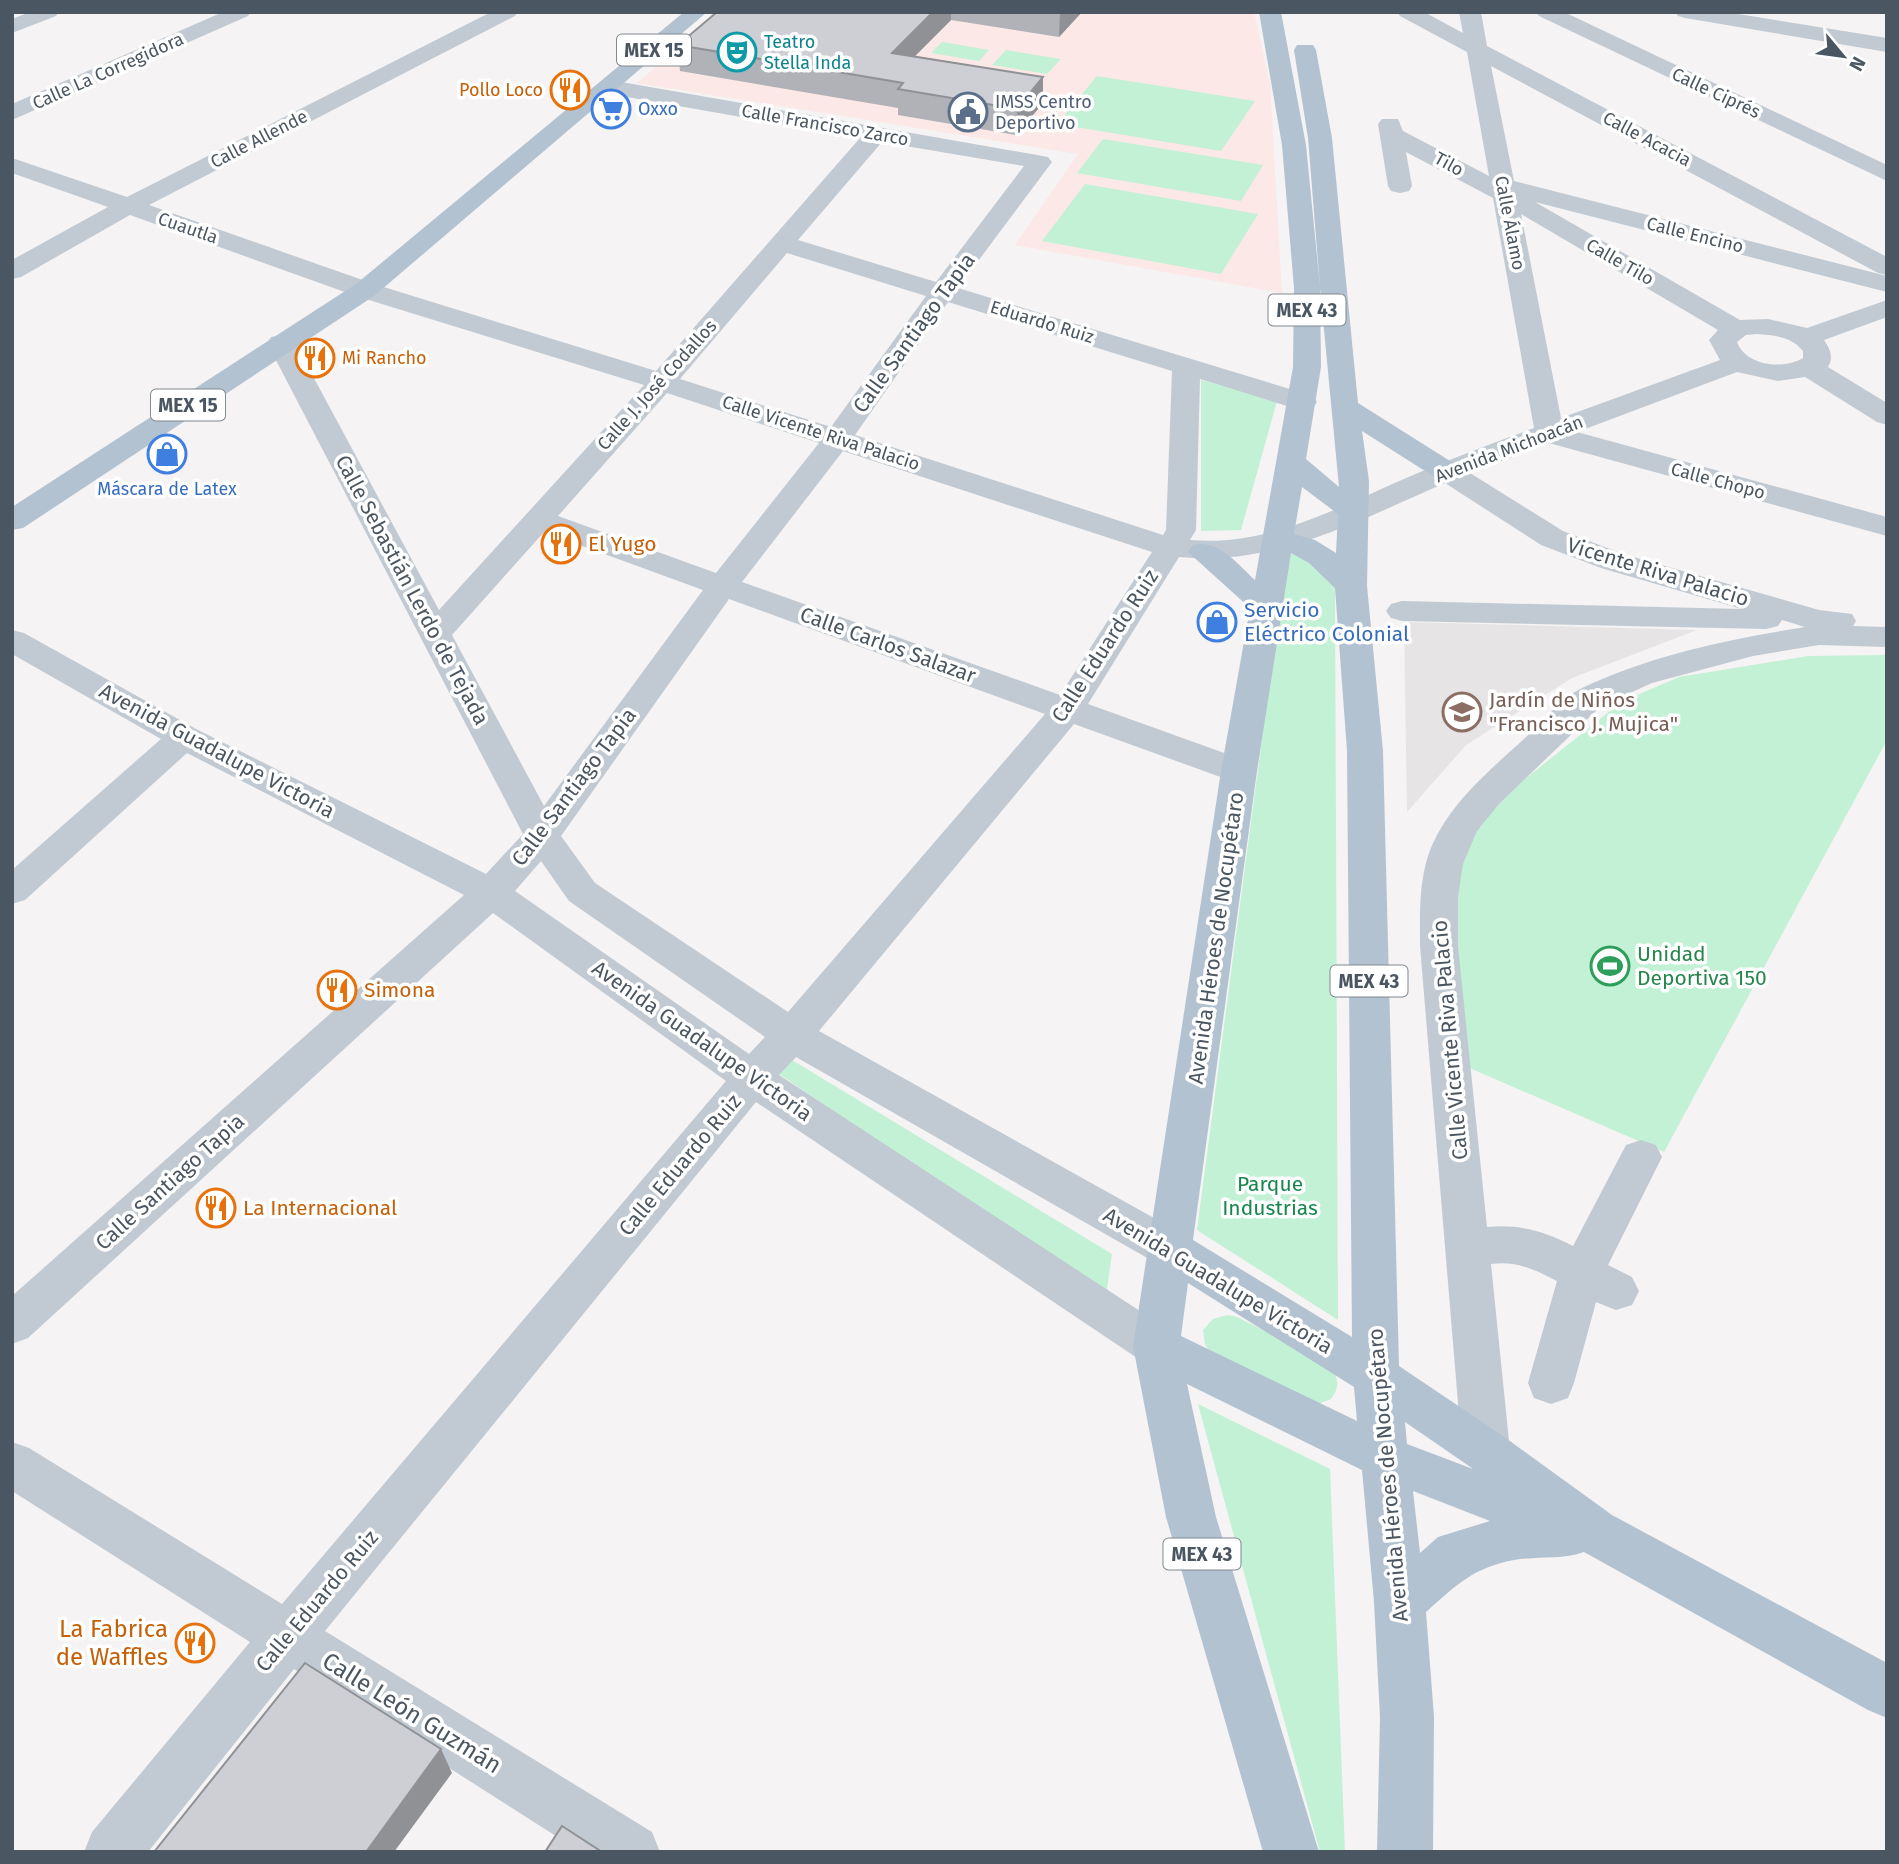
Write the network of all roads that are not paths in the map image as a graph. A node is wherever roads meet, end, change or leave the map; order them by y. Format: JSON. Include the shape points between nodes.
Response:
{"nodes":[{"id":1,"x":49,"y":12,"type":"edge"},
{"id":2,"x":217,"y":12,"type":"edge"},
{"id":3,"x":242,"y":12,"type":"edge"},
{"id":4,"x":508,"y":12,"type":"edge"},
{"id":5,"x":697,"y":12,"type":"edge"},
{"id":6,"x":1270,"y":12,"type":"edge"},
{"id":7,"x":1291,"y":12,"type":"edge"},
{"id":8,"x":1407,"y":12,"type":"edge"},
{"id":9,"x":1469,"y":12,"type":"edge"},
{"id":10,"x":1546,"y":12,"type":"edge"},
{"id":11,"x":1685,"y":12,"type":"edge"},
{"id":12,"x":13,"y":41,"type":"edge"},
{"id":13,"x":1887,"y":45,"type":"edge"},
{"id":14,"x":1476,"y":48,"type":"junction"},
{"id":15,"x":610,"y":87,"type":"junction"},
{"id":16,"x":12,"y":104,"type":"edge"},
{"id":17,"x":12,"y":113,"type":"edge"},
{"id":18,"x":876,"y":134,"type":"junction"},
{"id":19,"x":1040,"y":162,"type":"joint"},
{"id":20,"x":12,"y":165,"type":"edge"},
{"id":21,"x":1887,"y":174,"type":"edge"},
{"id":22,"x":1400,"y":186,"type":"dead end"},
{"id":23,"x":1503,"y":190,"type":"junction"},
{"id":24,"x":127,"y":207,"type":"junction"},
{"id":25,"x":781,"y":243,"type":"junction"},
{"id":26,"x":1887,"y":267,"type":"edge"},
{"id":27,"x":12,"y":271,"type":"edge"},
{"id":28,"x":1887,"y":284,"type":"edge"},
{"id":29,"x":365,"y":290,"type":"junction"},
{"id":30,"x":942,"y":292,"type":"junction"},
{"id":31,"x":1887,"y":308,"type":"edge"},
{"id":32,"x":1735,"y":329,"type":"junction"},
{"id":33,"x":1805,"y":338,"type":"junction"},
{"id":34,"x":281,"y":343,"type":"junction"},
{"id":35,"x":1739,"y":362,"type":"junction"},
{"id":36,"x":1186,"y":366,"type":"junction"},
{"id":37,"x":1810,"y":368,"type":"junction"},
{"id":38,"x":662,"y":382,"type":"junction"},
{"id":39,"x":1303,"y":401,"type":"junction"},
{"id":40,"x":1344,"y":407,"type":"junction"},
{"id":41,"x":1887,"y":416,"type":"edge"},
{"id":42,"x":1549,"y":434,"type":"junction"},
{"id":43,"x":838,"y":438,"type":"junction"},
{"id":44,"x":1292,"y":462,"type":"junction"},
{"id":45,"x":1447,"y":472,"type":"junction"},
{"id":46,"x":1354,"y":511,"type":"junction"},
{"id":47,"x":536,"y":519,"type":"junction"},
{"id":48,"x":12,"y":521,"type":"edge"},
{"id":49,"x":1887,"y":527,"type":"edge"},
{"id":50,"x":1280,"y":540,"type":"junction"},
{"id":51,"x":1169,"y":547,"type":"junction"},
{"id":52,"x":1204,"y":552,"type":"junction"},
{"id":53,"x":722,"y":586,"type":"junction"},
{"id":54,"x":1351,"y":586,"type":"junction"},
{"id":55,"x":1268,"y":607,"type":"junction"},
{"id":56,"x":1402,"y":611,"type":"dead end"},
{"id":57,"x":1817,"y":620,"type":"junction"},
{"id":58,"x":1881,"y":628,"type":"edge"},
{"id":59,"x":435,"y":634,"type":"junction"},
{"id":60,"x":12,"y":640,"type":"edge"},
{"id":61,"x":1067,"y":710,"type":"junction"},
{"id":62,"x":184,"y":737,"type":"junction"},
{"id":63,"x":1239,"y":771,"type":"junction"},
{"id":64,"x":542,"y":836,"type":"junction"},
{"id":65,"x":12,"y":891,"type":"edge"},
{"id":66,"x":491,"y":893,"type":"junction"},
{"id":67,"x":792,"y":1035,"type":"junction"},
{"id":68,"x":752,"y":1078,"type":"junction"},
{"id":69,"x":1641,"y":1157,"type":"dead end"},
{"id":70,"x":1469,"y":1248,"type":"junction"},
{"id":71,"x":1172,"y":1250,"type":"junction"},
{"id":72,"x":1599,"y":1281,"type":"junction"},
{"id":73,"x":12,"y":1324,"type":"edge"},
{"id":74,"x":1156,"y":1346,"type":"junction"},
{"id":75,"x":1376,"y":1376,"type":"junction"},
{"id":76,"x":1551,"y":1383,"type":"dead end"},
{"id":77,"x":1486,"y":1451,"type":"junction"},
{"id":78,"x":1383,"y":1457,"type":"junction"},
{"id":79,"x":12,"y":1464,"type":"edge"},
{"id":80,"x":1594,"y":1531,"type":"junction"},
{"id":81,"x":1400,"y":1602,"type":"junction"},
{"id":82,"x":289,"y":1635,"type":"junction"},
{"id":83,"x":1887,"y":1692,"type":"edge"},
{"id":84,"x":112,"y":1852,"type":"edge"},
{"id":85,"x":632,"y":1852,"type":"edge"},
{"id":86,"x":1291,"y":1852,"type":"edge"},
{"id":87,"x":1405,"y":1852,"type":"edge"}],
"edges":[{"from":1,"to":12,"type":"street"},
{"from":2,"to":16,"type":"street","name":"Calle La Corregidora"},
{"from":3,"to":17,"type":"street","name":"Calle La Corregidora"},
{"from":4,"to":24,"type":"street","name":"Calle Allende"},
{"from":5,"to":15,"type":"main road","number":"MEX 15"},
{"from":6,"to":39,"type":"main road","name":"Avenida Héroes de Nocupétaro","number":"MEX 43","via":[[1294,145],[1307,288]]},
{"from":7,"to":40,"type":"main road","name":"Avenida Héroes de Nocupétaro","number":"MEX 43","via":[[1301,33],[1320,138]]},
{"from":8,"to":14,"type":"street","name":"Calle Acacia"},
{"from":9,"to":14,"type":"street","name":"Calle Álamo"},
{"from":10,"to":21,"type":"street","name":"Calle Ciprés"},
{"from":11,"to":13,"type":"street"},
{"from":14,"to":23,"type":"street","name":"Calle Álamo"},
{"from":14,"to":26,"type":"street","name":"Calle Acacia"},
{"from":15,"to":18,"type":"street","name":"Calle Francisco Zarco"},
{"from":15,"to":29,"type":"main road","number":"MEX 15"},
{"from":18,"to":19,"type":"street","name":"Calle Francisco Zarco"},
{"from":18,"to":25,"type":"street","name":"Calle J. José Codallos"},
{"from":19,"to":30,"type":"street","name":"Calle Santiago Tapia"},
{"from":20,"to":24,"type":"street","name":"Cuautla"},
{"from":22,"to":23,"type":"street","name":"Tilo","via":[[1392,130]]},
{"from":23,"to":28,"type":"street","name":"Calle Encino"},
{"from":23,"to":32,"type":"street","name":"Calle Tilo"},
{"from":23,"to":42,"type":"street","name":"Calle Álamo"},
{"from":24,"to":27,"type":"street","name":"Calle Allende"},
{"from":24,"to":29,"type":"street","name":"Cuautla"},
{"from":25,"to":30,"type":"street","name":"Eduardo Ruiz"},
{"from":25,"to":38,"type":"street","name":"Calle J. José Codallos"},
{"from":29,"to":34,"type":"main road","number":"MEX 15"},
{"from":29,"to":38,"type":"street","name":"Calle Vicente Riva Palacio"},
{"from":30,"to":36,"type":"street","name":"Eduardo Ruiz"},
{"from":30,"to":43,"type":"street","name":"Calle Santiago Tapia"},
{"from":31,"to":33,"type":"street"},
{"from":32,"to":33,"type":"street","via":[[1769,327]]},
{"from":32,"to":35,"type":"street","via":[[1723,340],[1729,355]]},
{"from":33,"to":37,"type":"street","via":[[1818,354]]},
{"from":34,"to":48,"type":"main road","number":"MEX 15"},
{"from":34,"to":59,"type":"street","name":"Calle Sebastián Lerdo de Tejada"},
{"from":35,"to":37,"type":"street","via":[[1767,372]]},
{"from":35,"to":42,"type":"street","name":"Avenida Michoacán"},
{"from":36,"to":39,"type":"street","name":"Eduardo Ruiz"},
{"from":36,"to":51,"type":"street","name":"Calle Eduardo Ruiz","via":[[1181,530]]},
{"from":37,"to":41,"type":"street"},
{"from":38,"to":43,"type":"street","name":"Calle Vicente Riva Palacio"},
{"from":38,"to":47,"type":"street","name":"Calle J. José Codallos"},
{"from":39,"to":44,"type":"main road","name":"Avenida Héroes de Nocupétaro","number":"MEX 43"},
{"from":40,"to":45,"type":"main road"},
{"from":40,"to":46,"type":"main road","name":"Avenida Héroes de Nocupétaro","number":"MEX 43"},
{"from":42,"to":45,"type":"street","name":"Avenida Michoacán"},
{"from":42,"to":49,"type":"street","name":"Calle Chopo"},
{"from":43,"to":51,"type":"street","name":"Calle Vicente Riva Palacio"},
{"from":43,"to":53,"type":"street","name":"Calle Santiago Tapia"},
{"from":44,"to":46,"type":"main road"},
{"from":44,"to":50,"type":"main road","name":"Avenida Héroes de Nocupétaro","number":"MEX 43"},
{"from":45,"to":46,"type":"street","name":"Avenida Michoacán"},
{"from":45,"to":57,"type":"street","name":"Vicente Riva Palacio","via":[[1552,538],[1612,561]]},
{"from":46,"to":50,"type":"street","name":"Avenida Michoacán"},
{"from":46,"to":54,"type":"main road","name":"Avenida Héroes de Nocupétaro","number":"MEX 43"},
{"from":47,"to":53,"type":"street","name":"Calle Carlos Salazar"},
{"from":47,"to":59,"type":"street","name":"Calle J. José Codallos"},
{"from":50,"to":52,"type":"street","name":"Calle Vicente Riva Palacio"},
{"from":50,"to":54,"type":"main road","via":[[1320,553]]},
{"from":50,"to":55,"type":"main road","name":"Avenida Héroes de Nocupétaro","number":"MEX 43"},
{"from":51,"to":52,"type":"street","name":"Calle Vicente Riva Palacio"},
{"from":51,"to":61,"type":"street","name":"Calle Eduardo Ruiz"},
{"from":52,"to":55,"type":"main road"},
{"from":53,"to":61,"type":"street","name":"Calle Carlos Salazar"},
{"from":53,"to":64,"type":"street","name":"Calle Santiago Tapia"},
{"from":54,"to":75,"type":"main road","name":"Avenida Héroes de Nocupétaro","number":"MEX 43","via":[[1365,751]]},
{"from":55,"to":63,"type":"main road","name":"Avenida Héroes de Nocupétaro","number":"MEX 43"},
{"from":56,"to":57,"type":"street"},
{"from":57,"to":58,"type":"street","name":"Vicente Riva Palacio"},
{"from":58,"to":70,"type":"street","name":"Calle Vicente Riva Palacio","via":[[1751,646],[1640,676],[1589,698],[1486,795],[1461,826],[1444,864],[1439,947]]},
{"from":59,"to":64,"type":"street","name":"Calle Sebastián Lerdo de Tejada"},
{"from":60,"to":62,"type":"street","name":"Avenida Guadalupe Victoria"},
{"from":61,"to":63,"type":"street","name":"Calle Carlos Salazar"},
{"from":61,"to":67,"type":"street","name":"Calle Eduardo Ruiz"},
{"from":62,"to":65,"type":"street"},
{"from":62,"to":66,"type":"street","name":"Avenida Guadalupe Victoria"},
{"from":63,"to":71,"type":"main road","name":"Avenida Héroes de Nocupétaro","number":"MEX 43"},
{"from":64,"to":66,"type":"street","name":"Calle Santiago Tapia"},
{"from":64,"to":67,"type":"street","name":"Avenida Guadalupe Victoria","via":[[582,892]]},
{"from":66,"to":68,"type":"street","name":"Avenida Guadalupe Victoria"},
{"from":66,"to":73,"type":"street","name":"Calle Santiago Tapia"},
{"from":67,"to":68,"type":"street","name":"Calle Eduardo Ruiz"},
{"from":67,"to":71,"type":"street","name":"Avenida Guadalupe Victoria"},
{"from":68,"to":74,"type":"street","name":"Avenida Guadalupe Victoria"},
{"from":68,"to":82,"type":"street","name":"Calle Eduardo Ruiz"},
{"from":69,"to":72,"type":"street"},
{"from":70,"to":72,"type":"street","via":[[1511,1243],[1537,1249]]},
{"from":70,"to":77,"type":"street","name":"Calle Vicente Riva Palacio"},
{"from":71,"to":74,"type":"main road","name":"Avenida Héroes de Nocupétaro","number":"MEX 43"},
{"from":71,"to":75,"type":"main road","name":"Avenida Guadalupe Victoria"},
{"from":72,"to":76,"type":"street"},
{"from":74,"to":78,"type":"main road","name":"Avenida Guadalupe Victoria"},
{"from":74,"to":86,"type":"main road","name":"Avenida Héroes de Nocupétaro","number":"MEX 43","via":[[1191,1517]]},
{"from":75,"to":77,"type":"main road","name":"Avenida Guadalupe Victoria"},
{"from":75,"to":78,"type":"main road","name":"Avenida Héroes de Nocupétaro","number":"MEX 43"},
{"from":77,"to":80,"type":"main road","name":"Avenida Guadalupe Victoria"},
{"from":78,"to":80,"type":"main road","name":"Avenida Guadalupe Victoria","via":[[1489,1498]]},
{"from":78,"to":81,"type":"main road","name":"Avenida Héroes de Nocupétaro","number":"MEX 43"},
{"from":79,"to":82,"type":"street","name":"Calle León Guzmán"},
{"from":80,"to":81,"type":"main road","via":[[1514,1537],[1456,1554]]},
{"from":80,"to":83,"type":"main road"},
{"from":81,"to":87,"type":"main road","name":"Avenida Héroes de Nocupétaro","number":"MEX 43","via":[[1407,1717]]},
{"from":82,"to":84,"type":"street","name":"Calle Eduardo Ruiz"},
{"from":82,"to":85,"type":"street","name":"Calle León Guzmán"}]}
